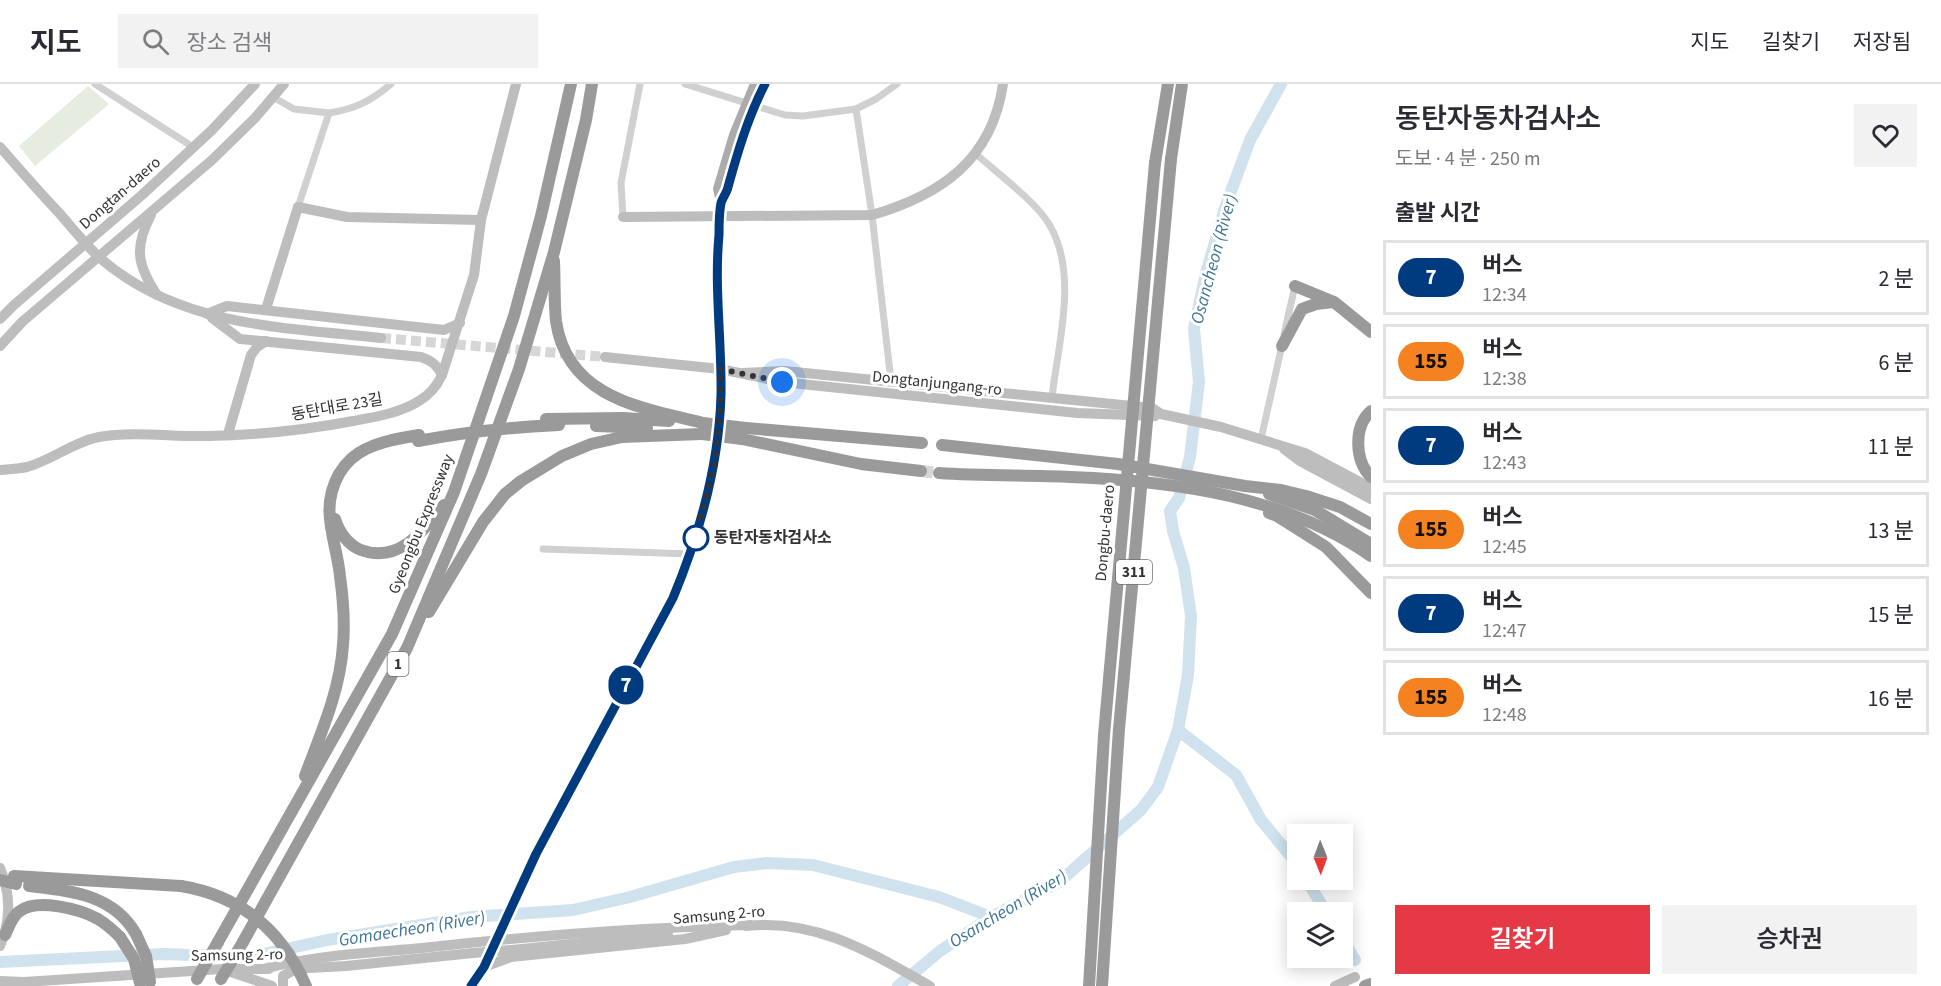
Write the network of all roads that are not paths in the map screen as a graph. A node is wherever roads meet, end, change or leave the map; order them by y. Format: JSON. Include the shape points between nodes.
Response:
{"nodes":[{"id":1,"x":94,"y":84,"type":"edge"},
{"id":2,"x":255,"y":84,"type":"edge"},
{"id":3,"x":284,"y":84,"type":"edge"},
{"id":4,"x":391,"y":84,"type":"edge"},
{"id":5,"x":516,"y":84,"type":"edge"},
{"id":6,"x":571,"y":84,"type":"edge"},
{"id":7,"x":592,"y":84,"type":"edge"},
{"id":8,"x":640,"y":84,"type":"edge"},
{"id":9,"x":685,"y":84,"type":"edge"},
{"id":10,"x":755,"y":84,"type":"edge"},
{"id":11,"x":765,"y":84,"type":"edge"},
{"id":12,"x":897,"y":84,"type":"edge"},
{"id":13,"x":1003,"y":84,"type":"edge"},
{"id":14,"x":1168,"y":84,"type":"edge"},
{"id":15,"x":1182,"y":84,"type":"edge"},
{"id":16,"x":273,"y":97,"type":"junction"},
{"id":17,"x":750,"y":104,"type":"junction"},
{"id":18,"x":856,"y":109,"type":"junction"},
{"id":19,"x":329,"y":113,"type":"junction"},
{"id":20,"x":193,"y":147,"type":"junction"},
{"id":21,"x":1,"y":150,"type":"edge"},
{"id":22,"x":976,"y":154,"type":"junction"},
{"id":23,"x":298,"y":207,"type":"junction"},
{"id":24,"x":154,"y":209,"type":"junction"},
{"id":25,"x":872,"y":215,"type":"junction"},
{"id":26,"x":623,"y":218,"type":"joint"},
{"id":27,"x":720,"y":218,"type":"junction"},
{"id":28,"x":481,"y":220,"type":"junction"},
{"id":29,"x":85,"y":243,"type":"junction"},
{"id":30,"x":554,"y":252,"type":"junction"},
{"id":31,"x":99,"y":256,"type":"junction"},
{"id":32,"x":1295,"y":286,"type":"joint"},
{"id":33,"x":159,"y":297,"type":"junction"},
{"id":34,"x":1334,"y":302,"type":"junction"},
{"id":35,"x":266,"y":309,"type":"junction"},
{"id":36,"x":207,"y":314,"type":"junction"},
{"id":37,"x":0,"y":319,"type":"edge"},
{"id":38,"x":460,"y":323,"type":"junction"},
{"id":39,"x":1371,"y":332,"type":"edge"},
{"id":40,"x":381,"y":338,"type":"tunnel mouth"},
{"id":41,"x":240,"y":339,"type":"junction"},
{"id":42,"x":266,"y":341,"type":"junction"},
{"id":43,"x":0,"y":346,"type":"edge"},
{"id":44,"x":1282,"y":346,"type":"junction"},
{"id":45,"x":251,"y":355,"type":"junction"},
{"id":46,"x":605,"y":357,"type":"tunnel mouth"},
{"id":47,"x":720,"y":369,"type":"junction"},
{"id":48,"x":741,"y":373,"type":"junction"},
{"id":49,"x":442,"y":375,"type":"junction"},
{"id":50,"x":891,"y":381,"type":"junction"},
{"id":51,"x":1052,"y":397,"type":"junction"},
{"id":52,"x":1371,"y":411,"type":"edge"},
{"id":53,"x":1155,"y":413,"type":"junction"},
{"id":54,"x":703,"y":429,"type":"junction"},
{"id":55,"x":744,"y":434,"type":"junction"},
{"id":56,"x":228,"y":435,"type":"junction"},
{"id":57,"x":419,"y":438,"type":"junction"},
{"id":58,"x":1262,"y":439,"type":"junction"},
{"id":59,"x":922,"y":443,"type":"dead end"},
{"id":60,"x":942,"y":445,"type":"dead end"},
{"id":61,"x":1280,"y":446,"type":"junction"},
{"id":62,"x":0,"y":470,"type":"edge"},
{"id":63,"x":921,"y":471,"type":"tunnel mouth"},
{"id":64,"x":939,"y":473,"type":"tunnel mouth"},
{"id":65,"x":1371,"y":477,"type":"edge"},
{"id":66,"x":1245,"y":486,"type":"junction"},
{"id":67,"x":1371,"y":488,"type":"edge"},
{"id":68,"x":454,"y":492,"type":"junction"},
{"id":69,"x":1226,"y":497,"type":"junction"},
{"id":70,"x":1371,"y":499,"type":"edge"},
{"id":71,"x":1371,"y":524,"type":"edge"},
{"id":72,"x":1371,"y":544,"type":"edge"},
{"id":73,"x":543,"y":549,"type":"dead end"},
{"id":74,"x":691,"y":554,"type":"junction"},
{"id":75,"x":1371,"y":556,"type":"edge"},
{"id":76,"x":1371,"y":593,"type":"edge"},
{"id":77,"x":407,"y":648,"type":"junction"},
{"id":78,"x":293,"y":810,"type":"junction"},
{"id":79,"x":0,"y":868,"type":"edge"},
{"id":80,"x":0,"y":873,"type":"edge"},
{"id":81,"x":0,"y":880,"type":"edge"},
{"id":82,"x":15,"y":880,"type":"junction"},
{"id":83,"x":751,"y":925,"type":"junction"},
{"id":84,"x":498,"y":936,"type":"junction"},
{"id":85,"x":1,"y":942,"type":"edge"},
{"id":86,"x":484,"y":967,"type":"junction"},
{"id":87,"x":263,"y":969,"type":"junction"},
{"id":88,"x":296,"y":969,"type":"junction"},
{"id":89,"x":1355,"y":977,"type":"dead end"},
{"id":90,"x":220,"y":978,"type":"edge"},
{"id":91,"x":0,"y":981,"type":"edge"},
{"id":92,"x":195,"y":983,"type":"edge"},
{"id":93,"x":21,"y":984,"type":"edge"},
{"id":94,"x":145,"y":984,"type":"edge"},
{"id":95,"x":1371,"y":984,"type":"edge"},
{"id":96,"x":272,"y":986,"type":"edge"},
{"id":97,"x":283,"y":986,"type":"edge"},
{"id":98,"x":306,"y":986,"type":"edge"},
{"id":99,"x":471,"y":986,"type":"edge"},
{"id":100,"x":930,"y":986,"type":"edge"},
{"id":101,"x":1089,"y":986,"type":"edge"},
{"id":102,"x":1102,"y":986,"type":"edge"},
{"id":103,"x":1335,"y":986,"type":"edge"},
{"id":104,"x":1365,"y":986,"type":"edge"}],
"edges":[{"from":1,"to":20,"type":"street"},
{"from":2,"to":20,"type":"street","name":"Dongtan-daero"},
{"from":3,"to":16,"type":"street","name":"Dongtan-daero"},
{"from":4,"to":19,"type":"street","via":[[351,110]]},
{"from":5,"to":28,"type":"street","name":"동탄대로 23길"},
{"from":6,"to":68,"type":"highway","name":"Gyeongbu Expressway","number":"1","via":[[514,316]]},
{"from":7,"to":30,"type":"highway","name":"Gyeongbu Expressway","number":"1"},
{"from":8,"to":26,"type":"street","via":[[621,183]]},
{"from":9,"to":17,"type":"street"},
{"from":10,"to":17,"type":"main road"},
{"from":11,"to":17,"type":"main road"},
{"from":12,"to":18,"type":"street"},
{"from":13,"to":22,"type":"street","via":[[993,122]]},
{"from":14,"to":101,"type":"highway","name":"Dongbu-daero","number":"311","bridge":true,"via":[[1155,163],[1104,735]]},
{"from":15,"to":102,"type":"highway","name":"Dongbu-daero","number":"311","bridge":true,"via":[[1171,159],[1119,729]]},
{"from":16,"to":19,"type":"street","via":[[294,109]]},
{"from":16,"to":24,"type":"street","name":"Dongtan-daero","via":[[235,139]]},
{"from":17,"to":18,"type":"street","via":[[794,116]]},
{"from":17,"to":27,"type":"main road","via":[[728,190],[721,202]]},
{"from":18,"to":25,"type":"street"},
{"from":19,"to":23,"type":"street"},
{"from":20,"to":29,"type":"street","name":"Dongtan-daero"},
{"from":21,"to":29,"type":"street"},
{"from":22,"to":25,"type":"street","via":[[931,192]]},
{"from":22,"to":51,"type":"street","via":[[1034,207],[1049,224],[1059,246],[1066,278]]},
{"from":23,"to":28,"type":"street","via":[[347,217]]},
{"from":23,"to":35,"type":"street"},
{"from":24,"to":31,"type":"street","name":"Dongtan-daero"},
{"from":24,"to":33,"type":"street","via":[[142,232],[140,260]]},
{"from":25,"to":27,"type":"street"},
{"from":25,"to":50,"type":"street"},
{"from":26,"to":27,"type":"street"},
{"from":27,"to":47,"type":"main road"},
{"from":28,"to":38,"type":"street","name":"동탄대로 23길","via":[[474,275]]},
{"from":29,"to":31,"type":"street"},
{"from":29,"to":37,"type":"street","name":"Dongtan-daero"},
{"from":30,"to":54,"type":"highway","via":[[556,320],[563,347],[574,365],[594,387],[619,401]]},
{"from":30,"to":77,"type":"highway","name":"Gyeongbu Expressway","number":"1","via":[[519,369],[492,442]]},
{"from":31,"to":33,"type":"street"},
{"from":31,"to":43,"type":"street","name":"Dongtan-daero"},
{"from":32,"to":34,"type":"highway"},
{"from":32,"to":44,"type":"street"},
{"from":33,"to":36,"type":"street"},
{"from":34,"to":39,"type":"highway"},
{"from":34,"to":44,"type":"highway","via":[[1302,309]]},
{"from":35,"to":36,"type":"street","via":[[227,306]]},
{"from":35,"to":38,"type":"street","via":[[444,330]]},
{"from":36,"to":40,"type":"street","via":[[240,322]]},
{"from":36,"to":41,"type":"street"},
{"from":38,"to":49,"type":"street","name":"동탄대로 23길"},
{"from":41,"to":42,"type":"street"},
{"from":41,"to":45,"type":"street"},
{"from":42,"to":45,"type":"street"},
{"from":42,"to":49,"type":"street","via":[[421,357],[438,366]]},
{"from":44,"to":58,"type":"street"},
{"from":45,"to":56,"type":"street"},
{"from":46,"to":47,"type":"street","name":"Dongtanjungang-ro"},
{"from":47,"to":48,"type":"street","name":"Dongtanjungang-ro"},
{"from":47,"to":74,"type":"street","via":[[713,471]]},
{"from":48,"to":50,"type":"street","via":[[785,371]]},
{"from":48,"to":53,"type":"street","name":"Dongtanjungang-ro","via":[[782,382],[1077,413]]},
{"from":49,"to":56,"type":"street","name":"동탄대로 23길","via":[[438,384],[417,403],[394,412],[330,426]]},
{"from":50,"to":51,"type":"street"},
{"from":51,"to":53,"type":"street"},
{"from":52,"to":65,"type":"highway","via":[[1362,424],[1358,442],[1361,462]]},
{"from":53,"to":58,"type":"street"},
{"from":54,"to":55,"type":"highway","bridge":true},
{"from":54,"to":57,"type":"highway","bridge":true,"via":[[558,425]]},
{"from":54,"to":57,"type":"highway","via":[[623,418],[546,419],[503,422]]},
{"from":54,"to":77,"type":"highway","via":[[591,444],[521,481],[483,522]]},
{"from":55,"to":59,"type":"highway"},
{"from":55,"to":63,"type":"highway","via":[[861,464]]},
{"from":56,"to":62,"type":"street","name":"동탄대로 23길","via":[[96,438],[27,466]]},
{"from":57,"to":68,"type":"highway","via":[[369,456],[347,474],[334,502],[337,527],[356,548],[369,553],[395,551],[426,528]]},
{"from":57,"to":78,"type":"highway","via":[[380,443],[364,450],[342,469],[330,495],[342,597],[340,673]]},
{"from":58,"to":61,"type":"street"},
{"from":60,"to":66,"type":"highway","bridge":true,"via":[[1118,464]]},
{"from":61,"to":67,"type":"street","via":[[1305,453]]},
{"from":61,"to":70,"type":"street"},
{"from":64,"to":69,"type":"highway","bridge":true,"via":[[1119,479]]},
{"from":66,"to":71,"type":"highway","via":[[1306,496],[1340,507]]},
{"from":66,"to":72,"type":"highway","via":[[1315,510]]},
{"from":68,"to":78,"type":"highway","name":"Gyeongbu Expressway","number":"1","via":[[392,634]]},
{"from":69,"to":75,"type":"highway","via":[[1292,514]]},
{"from":69,"to":76,"type":"highway","via":[[1277,516],[1326,547]]},
{"from":73,"to":74,"type":"street"},
{"from":74,"to":84,"type":"street","via":[[673,598],[536,854]]},
{"from":77,"to":90,"type":"highway","name":"Gyeongbu Expressway","number":"1","bridge":true},
{"from":78,"to":92,"type":"highway","name":"Gyeongbu Expressway","number":"1","bridge":true},
{"from":79,"to":85,"type":"street","via":[[9,898]]},
{"from":80,"to":82,"type":"highway"},
{"from":81,"to":82,"type":"highway","bridge":true},
{"from":82,"to":94,"type":"highway","bridge":true,"via":[[92,896],[119,912],[130,924],[146,956]]},
{"from":82,"to":98,"type":"highway","bridge":true,"via":[[181,886],[221,897],[264,924],[288,952]]},
{"from":83,"to":84,"type":"street"},
{"from":83,"to":86,"type":"street","via":[[685,939],[511,957]]},
{"from":83,"to":88,"type":"street","name":"Samsung 2-ro","bridge":true},
{"from":83,"to":100,"type":"street","name":"Samsung 2-ro","via":[[788,926],[837,937]]},
{"from":84,"to":86,"type":"street"},
{"from":84,"to":87,"type":"street","via":[[297,960]]},
{"from":85,"to":94,"type":"highway","bridge":true,"via":[[26,906],[44,904],[84,913],[120,937]]},
{"from":86,"to":99,"type":"street"},
{"from":87,"to":88,"type":"street","name":"Samsung 2-ro"},
{"from":87,"to":90,"type":"street","name":"Samsung 2-ro"},
{"from":88,"to":97,"type":"street","via":[[283,976]]},
{"from":89,"to":103,"type":"street"},
{"from":90,"to":93,"type":"street","name":"Samsung 2-ro"},
{"from":90,"to":96,"type":"street"},
{"from":91,"to":93,"type":"street","name":"Samsung 2-ro"},
{"from":95,"to":104,"type":"highway"}]}
